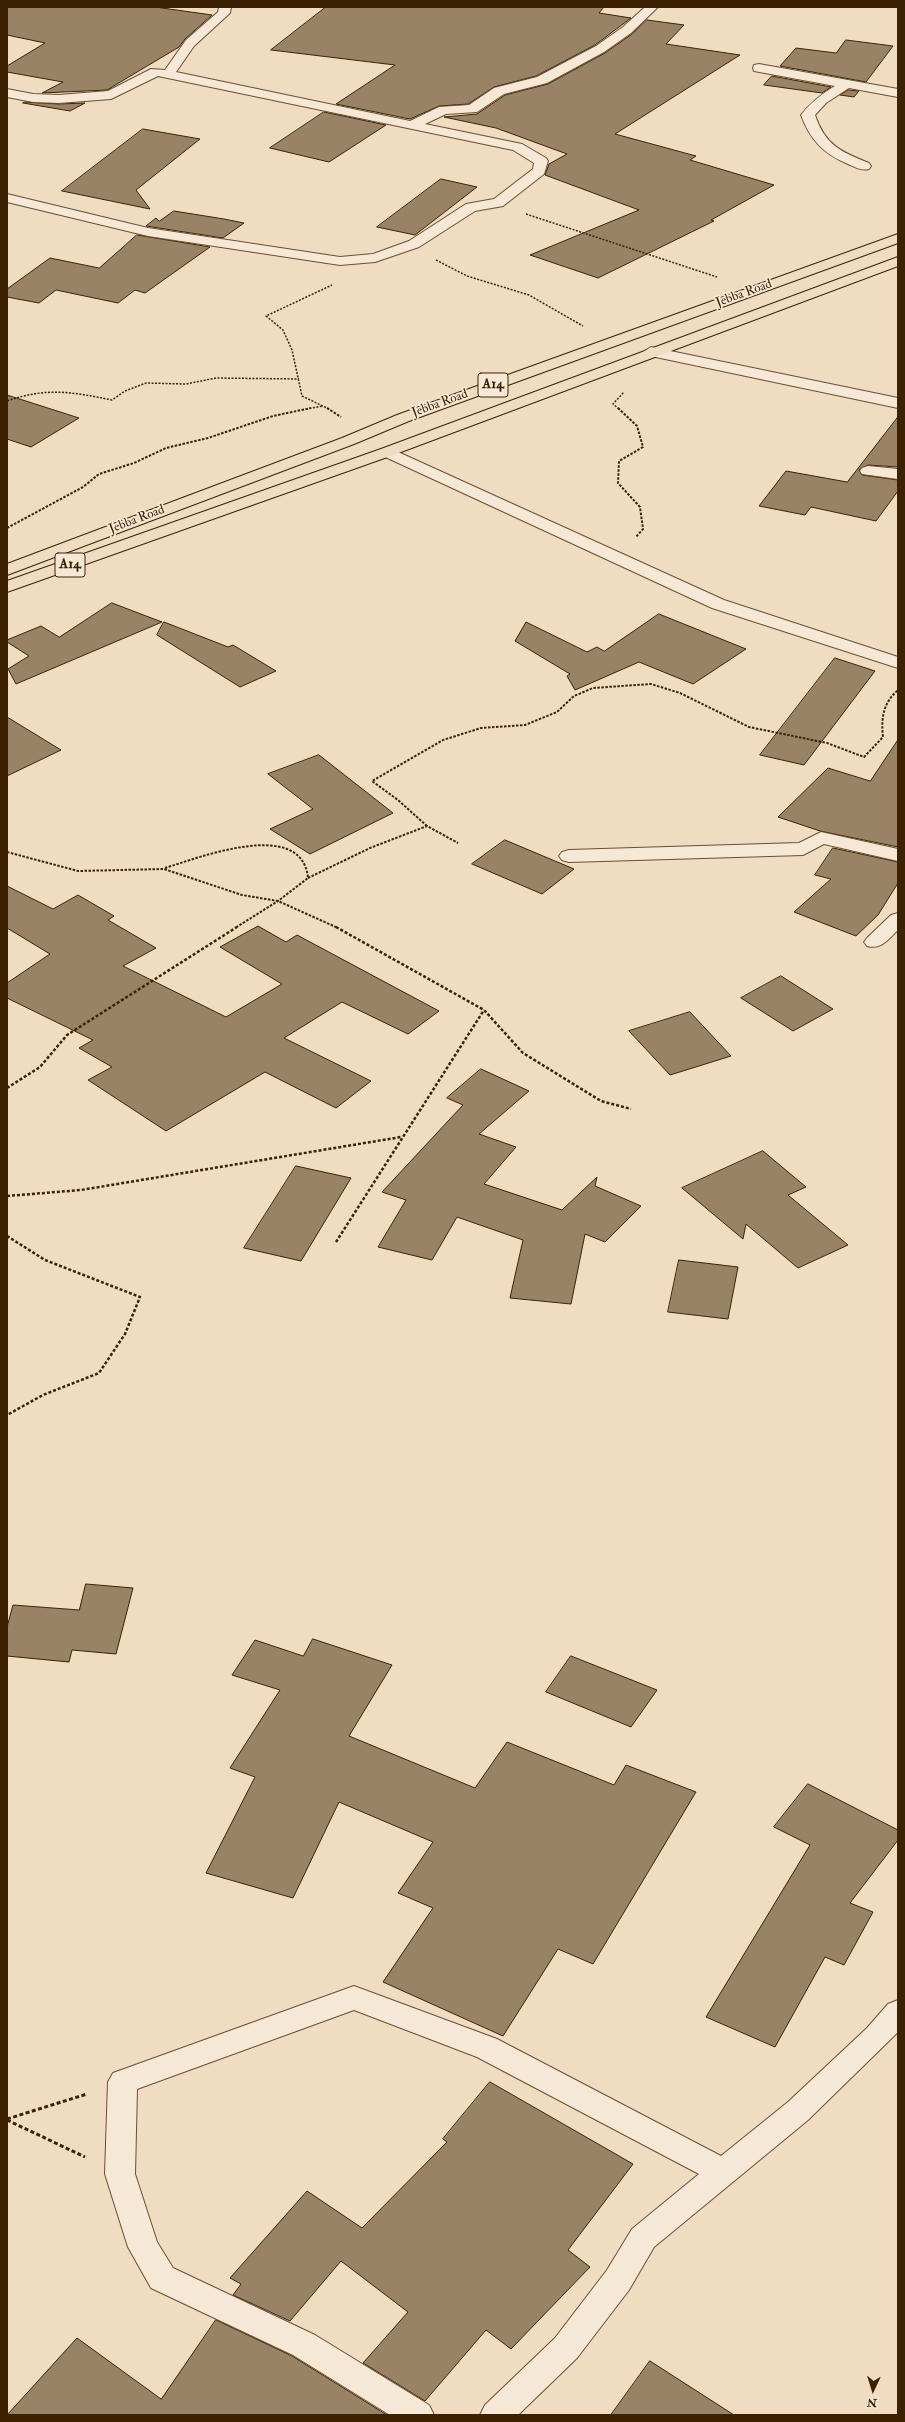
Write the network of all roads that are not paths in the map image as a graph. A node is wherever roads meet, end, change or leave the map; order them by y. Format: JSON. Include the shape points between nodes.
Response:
{"nodes":[{"id":1,"x":225,"y":7,"type":"edge"},
{"id":2,"x":652,"y":7,"type":"edge"},
{"id":3,"x":759,"y":68,"type":"dead end"},
{"id":4,"x":168,"y":75,"type":"junction"},
{"id":5,"x":847,"y":84,"type":"junction"},
{"id":6,"x":898,"y":93,"type":"edge"},
{"id":7,"x":7,"y":94,"type":"edge"},
{"id":8,"x":412,"y":125,"type":"junction"},
{"id":9,"x":864,"y":166,"type":"dead end"},
{"id":10,"x":7,"y":198,"type":"edge"},
{"id":11,"x":898,"y":238,"type":"edge"},
{"id":12,"x":898,"y":261,"type":"edge"},
{"id":13,"x":651,"y":352,"type":"junction"},
{"id":14,"x":898,"y":403,"type":"edge"},
{"id":15,"x":387,"y":452,"type":"junction"},
{"id":16,"x":868,"y":470,"type":"dead end"},
{"id":17,"x":898,"y":474,"type":"edge"},
{"id":18,"x":7,"y":570,"type":"edge"},
{"id":19,"x":7,"y":587,"type":"edge"},
{"id":20,"x":898,"y":663,"type":"edge"},
{"id":21,"x":898,"y":855,"type":"edge"},
{"id":22,"x":568,"y":856,"type":"dead end"},
{"id":23,"x":898,"y":919,"type":"edge"},
{"id":24,"x":874,"y":942,"type":"dead end"},
{"id":25,"x":898,"y":2012,"type":"edge"},
{"id":26,"x":723,"y":2172,"type":"junction"},
{"id":27,"x":418,"y":2415,"type":"edge"},
{"id":28,"x":496,"y":2415,"type":"edge"}],
"edges":[{"from":1,"to":4,"type":"street","via":[[224,13],[185,49]]},
{"from":2,"to":8,"type":"street","via":[[627,30],[600,49],[542,80],[499,91],[472,109],[444,110]]},
{"from":3,"to":5,"type":"street"},
{"from":4,"to":7,"type":"street","via":[[156,72],[111,95],[34,98]]},
{"from":4,"to":8,"type":"street"},
{"from":5,"to":6,"type":"street"},
{"from":5,"to":9,"type":"street","via":[[821,100],[808,115],[812,128],[831,152]]},
{"from":8,"to":10,"type":"street","via":[[517,147],[541,161],[539,171],[498,203],[471,207],[414,244],[375,258],[340,260],[148,232]]},
{"from":11,"to":18,"type":"highway","name":"Jebba Road","number":"A14","via":[[403,418]]},
{"from":12,"to":13,"type":"highway","name":"Jebba Road"},
{"from":13,"to":14,"type":"street"},
{"from":13,"to":15,"type":"highway","name":"Jebba Road"},
{"from":15,"to":19,"type":"highway","name":"Jebba Road","number":"A14"},
{"from":15,"to":20,"type":"street","via":[[718,604]]},
{"from":16,"to":17,"type":"street"},
{"from":21,"to":22,"type":"street","via":[[821,838],[803,849]]},
{"from":23,"to":24,"type":"street"},
{"from":25,"to":26,"type":"street","via":[[877,2036],[798,2111]]},
{"from":26,"to":27,"type":"street","via":[[487,2048],[354,1998],[123,2082],[120,2174],[143,2247],[162,2278],[304,2345]]},
{"from":26,"to":28,"type":"street","via":[[643,2238],[618,2280],[566,2348]]}]}
